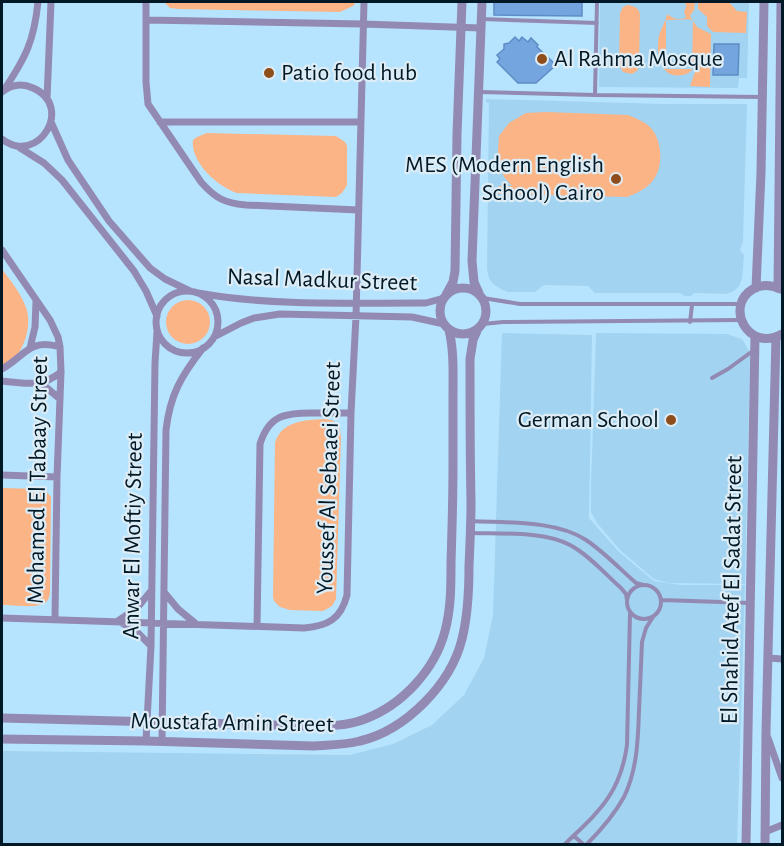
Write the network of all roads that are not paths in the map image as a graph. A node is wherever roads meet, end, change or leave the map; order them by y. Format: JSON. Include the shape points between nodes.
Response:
{"nodes":[{"id":1,"x":38,"y":2,"type":"edge"},
{"id":2,"x":51,"y":2,"type":"edge"},
{"id":3,"x":146,"y":2,"type":"edge"},
{"id":4,"x":364,"y":2,"type":"edge"},
{"id":5,"x":462,"y":2,"type":"edge"},
{"id":6,"x":482,"y":2,"type":"edge"},
{"id":7,"x":597,"y":2,"type":"edge"},
{"id":8,"x":764,"y":2,"type":"edge"},
{"id":9,"x":781,"y":2,"type":"edge"},
{"id":10,"x":146,"y":20,"type":"junction"},
{"id":11,"x":481,"y":23,"type":"junction"},
{"id":12,"x":597,"y":23,"type":"junction"},
{"id":13,"x":363,"y":24,"type":"junction"},
{"id":14,"x":461,"y":27,"type":"junction"},
{"id":15,"x":3,"y":91,"type":"edge"},
{"id":16,"x":595,"y":95,"type":"junction"},
{"id":17,"x":478,"y":97,"type":"junction"},
{"id":18,"x":762,"y":97,"type":"junction"},
{"id":19,"x":780,"y":97,"type":"junction"},
{"id":20,"x":47,"y":99,"type":"junction"},
{"id":21,"x":459,"y":100,"type":"junction"},
{"id":22,"x":51,"y":122,"type":"junction"},
{"id":23,"x":160,"y":122,"type":"junction"},
{"id":24,"x":361,"y":122,"type":"junction"},
{"id":25,"x":2,"y":141,"type":"edge"},
{"id":26,"x":17,"y":146,"type":"junction"},
{"id":27,"x":358,"y":210,"type":"junction"},
{"id":28,"x":2,"y":250,"type":"edge"},
{"id":29,"x":756,"y":288,"type":"junction"},
{"id":30,"x":780,"y":289,"type":"edge"},
{"id":31,"x":190,"y":291,"type":"junction"},
{"id":32,"x":198,"y":293,"type":"junction"},
{"id":33,"x":445,"y":296,"type":"junction"},
{"id":34,"x":481,"y":296,"type":"junction"},
{"id":35,"x":36,"y":302,"type":"junction"},
{"id":36,"x":356,"y":303,"type":"junction"},
{"id":37,"x":741,"y":304,"type":"junction"},
{"id":38,"x":692,"y":305,"type":"junction"},
{"id":39,"x":157,"y":316,"type":"junction"},
{"id":40,"x":356,"y":316,"type":"junction"},
{"id":41,"x":741,"y":320,"type":"junction"},
{"id":42,"x":690,"y":322,"type":"junction"},
{"id":43,"x":446,"y":327,"type":"junction"},
{"id":44,"x":480,"y":327,"type":"junction"},
{"id":45,"x":158,"y":332,"type":"junction"},
{"id":46,"x":779,"y":335,"type":"edge"},
{"id":47,"x":755,"y":336,"type":"junction"},
{"id":48,"x":214,"y":337,"type":"junction"},
{"id":49,"x":60,"y":347,"type":"junction"},
{"id":50,"x":30,"y":348,"type":"junction"},
{"id":51,"x":203,"y":348,"type":"junction"},
{"id":52,"x":755,"y":349,"type":"junction"},
{"id":53,"x":2,"y":369,"type":"edge"},
{"id":54,"x":61,"y":372,"type":"junction"},
{"id":55,"x":712,"y":378,"type":"dead end"},
{"id":56,"x":2,"y":381,"type":"edge"},
{"id":57,"x":41,"y":383,"type":"junction"},
{"id":58,"x":60,"y":399,"type":"junction"},
{"id":59,"x":351,"y":413,"type":"junction"},
{"id":60,"x":2,"y":475,"type":"edge"},
{"id":61,"x":57,"y":477,"type":"junction"},
{"id":62,"x":453,"y":521,"type":"junction"},
{"id":63,"x":471,"y":521,"type":"junction"},
{"id":64,"x":452,"y":532,"type":"junction"},
{"id":65,"x":471,"y":533,"type":"junction"},
{"id":66,"x":643,"y":585,"type":"junction"},
{"id":67,"x":151,"y":591,"type":"junction"},
{"id":68,"x":164,"y":591,"type":"junction"},
{"id":69,"x":627,"y":600,"type":"junction"},
{"id":70,"x":662,"y":600,"type":"junction"},
{"id":71,"x":751,"y":603,"type":"junction"},
{"id":72,"x":630,"y":613,"type":"junction"},
{"id":73,"x":653,"y":617,"type":"junction"},
{"id":74,"x":2,"y":618,"type":"edge"},
{"id":75,"x":56,"y":620,"type":"junction"},
{"id":76,"x":117,"y":621,"type":"junction"},
{"id":77,"x":151,"y":622,"type":"junction"},
{"id":78,"x":163,"y":622,"type":"junction"},
{"id":79,"x":195,"y":623,"type":"junction"},
{"id":80,"x":257,"y":626,"type":"junction"},
{"id":81,"x":750,"y":640,"type":"junction"},
{"id":82,"x":768,"y":641,"type":"junction"},
{"id":83,"x":151,"y":646,"type":"junction"},
{"id":84,"x":750,"y":657,"type":"junction"},
{"id":85,"x":768,"y":658,"type":"junction"},
{"id":86,"x":783,"y":659,"type":"edge"},
{"id":87,"x":2,"y":718,"type":"edge"},
{"id":88,"x":146,"y":722,"type":"junction"},
{"id":89,"x":162,"y":722,"type":"junction"},
{"id":90,"x":766,"y":732,"type":"junction"},
{"id":91,"x":2,"y":739,"type":"edge"},
{"id":92,"x":146,"y":741,"type":"junction"},
{"id":93,"x":162,"y":741,"type":"junction"},
{"id":94,"x":783,"y":778,"type":"edge"},
{"id":95,"x":783,"y":825,"type":"edge"},
{"id":96,"x":765,"y":832,"type":"junction"},
{"id":97,"x":574,"y":836,"type":"junction"},
{"id":98,"x":565,"y":844,"type":"edge"},
{"id":99,"x":585,"y":844,"type":"edge"},
{"id":100,"x":746,"y":844,"type":"edge"},
{"id":101,"x":765,"y":844,"type":"edge"}],
"edges":[{"from":1,"to":15,"type":"street","via":[[28,50]]},
{"from":2,"to":20,"type":"street"},
{"from":3,"to":10,"type":"street"},
{"from":4,"to":13,"type":"street","name":"Youssef Al Sebaaei Street"},
{"from":5,"to":14,"type":"street"},
{"from":6,"to":11,"type":"street"},
{"from":7,"to":12,"type":"lane"},
{"from":8,"to":18,"type":"street"},
{"from":9,"to":19,"type":"street"},
{"from":10,"to":13,"type":"street"},
{"from":10,"to":23,"type":"street","via":[[148,104]]},
{"from":11,"to":12,"type":"lane"},
{"from":11,"to":14,"type":"street"},
{"from":11,"to":17,"type":"street"},
{"from":12,"to":16,"type":"lane"},
{"from":13,"to":14,"type":"street"},
{"from":13,"to":24,"type":"street","name":"Youssef Al Sebaaei Street"},
{"from":14,"to":21,"type":"street"},
{"from":15,"to":20,"type":"street","via":[[15,85],[28,85]]},
{"from":16,"to":17,"type":"lane"},
{"from":16,"to":18,"type":"lane"},
{"from":17,"to":21,"type":"street"},
{"from":17,"to":34,"type":"street","via":[[472,261],[474,282]]},
{"from":18,"to":19,"type":"street"},
{"from":18,"to":29,"type":"street"},
{"from":19,"to":30,"type":"street"},
{"from":20,"to":22,"type":"street"},
{"from":21,"to":33,"type":"street","via":[[456,271]]},
{"from":22,"to":26,"type":"street","via":[[39,141]]},
{"from":22,"to":31,"type":"street","via":[[68,160],[109,221],[150,268]]},
{"from":23,"to":24,"type":"street"},
{"from":23,"to":27,"type":"street","via":[[201,182],[222,200],[246,206]]},
{"from":24,"to":27,"type":"street","name":"Youssef Al Sebaaei Street"},
{"from":25,"to":26,"type":"street"},
{"from":26,"to":39,"type":"street","via":[[62,180],[134,271]]},
{"from":27,"to":36,"type":"street","name":"Youssef Al Sebaaei Street"},
{"from":28,"to":35,"type":"street","name":"Mohamed El Tabaay Street"},
{"from":29,"to":30,"type":"street","via":[[767,285]]},
{"from":29,"to":37,"type":"street"},
{"from":31,"to":32,"type":"street"},
{"from":31,"to":39,"type":"street","via":[[169,297]]},
{"from":32,"to":36,"type":"street","name":"Nasal Madkur Street","via":[[243,300]]},
{"from":32,"to":48,"type":"street","via":[[216,312]]},
{"from":33,"to":34,"type":"street","via":[[462,288]]},
{"from":33,"to":36,"type":"street","name":"Nasal Madkur Street","via":[[426,303]]},
{"from":33,"to":43,"type":"street","via":[[440,311]]},
{"from":34,"to":38,"type":"lane","via":[[520,304]]},
{"from":34,"to":44,"type":"street","via":[[486,315]]},
{"from":35,"to":49,"type":"street","name":"Mohamed El Tabaay Street","via":[[50,320]]},
{"from":35,"to":50,"type":"street"},
{"from":36,"to":40,"type":"street","name":"Youssef Al Sebaaei Street"},
{"from":37,"to":38,"type":"lane"},
{"from":37,"to":41,"type":"street"},
{"from":38,"to":42,"type":"lane"},
{"from":39,"to":45,"type":"street"},
{"from":40,"to":43,"type":"street","name":"Nasal Madkur Street","via":[[412,317]]},
{"from":40,"to":48,"type":"street","name":"Nasal Madkur Street","via":[[268,315]]},
{"from":40,"to":59,"type":"street","name":"Youssef Al Sebaaei Street"},
{"from":41,"to":42,"type":"lane"},
{"from":41,"to":47,"type":"street"},
{"from":42,"to":44,"type":"lane","via":[[503,322]]},
{"from":43,"to":44,"type":"street","via":[[458,334],[468,334]]},
{"from":43,"to":62,"type":"street","name":"Moustafa Amin Street","via":[[453,349]]},
{"from":44,"to":63,"type":"street","name":"Moustafa Amin Street","via":[[470,359]]},
{"from":45,"to":51,"type":"street","via":[[176,351],[195,352]]},
{"from":45,"to":67,"type":"street","name":"Anwar El Moftiy Street"},
{"from":46,"to":47,"type":"street"},
{"from":46,"to":82,"type":"street","name":"El Shahid Atef El Sadat Street"},
{"from":47,"to":52,"type":"street","name":"El Shahid Atef El Sadat Street"},
{"from":48,"to":51,"type":"street"},
{"from":49,"to":50,"type":"street","via":[[43,344]]},
{"from":49,"to":54,"type":"street","name":"Mohamed El Tabaay Street"},
{"from":50,"to":53,"type":"street"},
{"from":51,"to":68,"type":"street","name":"Anwar El Moftiy Street","via":[[176,388],[167,415]]},
{"from":52,"to":55,"type":"lane"},
{"from":52,"to":71,"type":"street","name":"El Shahid Atef El Sadat Street"},
{"from":54,"to":57,"type":"street"},
{"from":54,"to":58,"type":"street","name":"Mohamed El Tabaay Street"},
{"from":56,"to":57,"type":"street"},
{"from":57,"to":58,"type":"street"},
{"from":58,"to":61,"type":"street","name":"Mohamed El Tabaay Street"},
{"from":59,"to":80,"type":"street","name":"Youssef Al Sebaaei Street","via":[[344,606],[338,615],[318,627]]},
{"from":59,"to":80,"type":"street","via":[[285,414],[263,433]]},
{"from":60,"to":61,"type":"street"},
{"from":61,"to":75,"type":"street","name":"Mohamed El Tabaay Street"},
{"from":62,"to":63,"type":"street"},
{"from":62,"to":64,"type":"street","name":"Moustafa Amin Street"},
{"from":63,"to":65,"type":"street","name":"Moustafa Amin Street"},
{"from":63,"to":66,"type":"lane","via":[[565,530],[587,541]]},
{"from":64,"to":65,"type":"street"},
{"from":64,"to":89,"type":"street","name":"Moustafa Amin Street","via":[[450,605],[445,634],[423,676],[393,704],[365,719],[335,726]]},
{"from":65,"to":69,"type":"lane","via":[[539,536],[560,541],[580,552],[621,588]]},
{"from":65,"to":93,"type":"street","name":"Moustafa Amin Street","via":[[466,619],[459,649],[437,688],[400,722],[361,741],[339,745]]},
{"from":66,"to":69,"type":"lane","via":[[634,588]]},
{"from":66,"to":70,"type":"lane","via":[[654,588]]},
{"from":67,"to":76,"type":"street"},
{"from":67,"to":77,"type":"street","name":"Anwar El Moftiy Street"},
{"from":68,"to":78,"type":"street","name":"Anwar El Moftiy Street"},
{"from":68,"to":79,"type":"street"},
{"from":69,"to":72,"type":"lane"},
{"from":70,"to":71,"type":"lane"},
{"from":70,"to":73,"type":"lane"},
{"from":71,"to":81,"type":"street","name":"El Shahid Atef El Sadat Street"},
{"from":72,"to":73,"type":"lane","via":[[641,620]]},
{"from":72,"to":97,"type":"lane","via":[[624,766],[603,807]]},
{"from":73,"to":99,"type":"lane","via":[[642,642],[633,772],[618,806]]},
{"from":74,"to":75,"type":"street","name":"Youssef Al Sebaaei Street"},
{"from":75,"to":76,"type":"street","name":"Youssef Al Sebaaei Street"},
{"from":76,"to":77,"type":"street","name":"Youssef Al Sebaaei Street"},
{"from":76,"to":83,"type":"street","via":[[136,631]]},
{"from":77,"to":78,"type":"street","name":"Youssef Al Sebaaei Street"},
{"from":77,"to":83,"type":"street","name":"Anwar El Moftiy Street"},
{"from":78,"to":79,"type":"street","name":"Youssef Al Sebaaei Street"},
{"from":78,"to":89,"type":"street","name":"Anwar El Moftiy Street"},
{"from":79,"to":80,"type":"street","name":"Youssef Al Sebaaei Street"},
{"from":81,"to":82,"type":"street"},
{"from":81,"to":84,"type":"street","name":"El Shahid Atef El Sadat Street"},
{"from":82,"to":85,"type":"street","name":"El Shahid Atef El Sadat Street"},
{"from":83,"to":88,"type":"street","name":"Anwar El Moftiy Street"},
{"from":84,"to":85,"type":"street","via":[[759,654]]},
{"from":84,"to":100,"type":"street","name":"El Shahid Atef El Sadat Street"},
{"from":85,"to":86,"type":"street"},
{"from":85,"to":90,"type":"street","name":"El Shahid Atef El Sadat Street"},
{"from":87,"to":88,"type":"street","name":"Moustafa Amin Street"},
{"from":88,"to":89,"type":"street","name":"Moustafa Amin Street"},
{"from":88,"to":92,"type":"street","name":"Anwar El Moftiy Street"},
{"from":89,"to":93,"type":"street","name":"Anwar El Moftiy Street"},
{"from":90,"to":94,"type":"street","name":"El Shahid Atef El Sadat Street"},
{"from":90,"to":96,"type":"street","name":"El Shahid Atef El Sadat Street"},
{"from":91,"to":92,"type":"street","name":"Moustafa Amin Street"},
{"from":92,"to":93,"type":"street","name":"Moustafa Amin Street"},
{"from":95,"to":96,"type":"street"},
{"from":96,"to":101,"type":"street","name":"El Shahid Atef El Sadat Street"},
{"from":97,"to":98,"type":"lane"},
{"from":97,"to":99,"type":"lane"}]}
